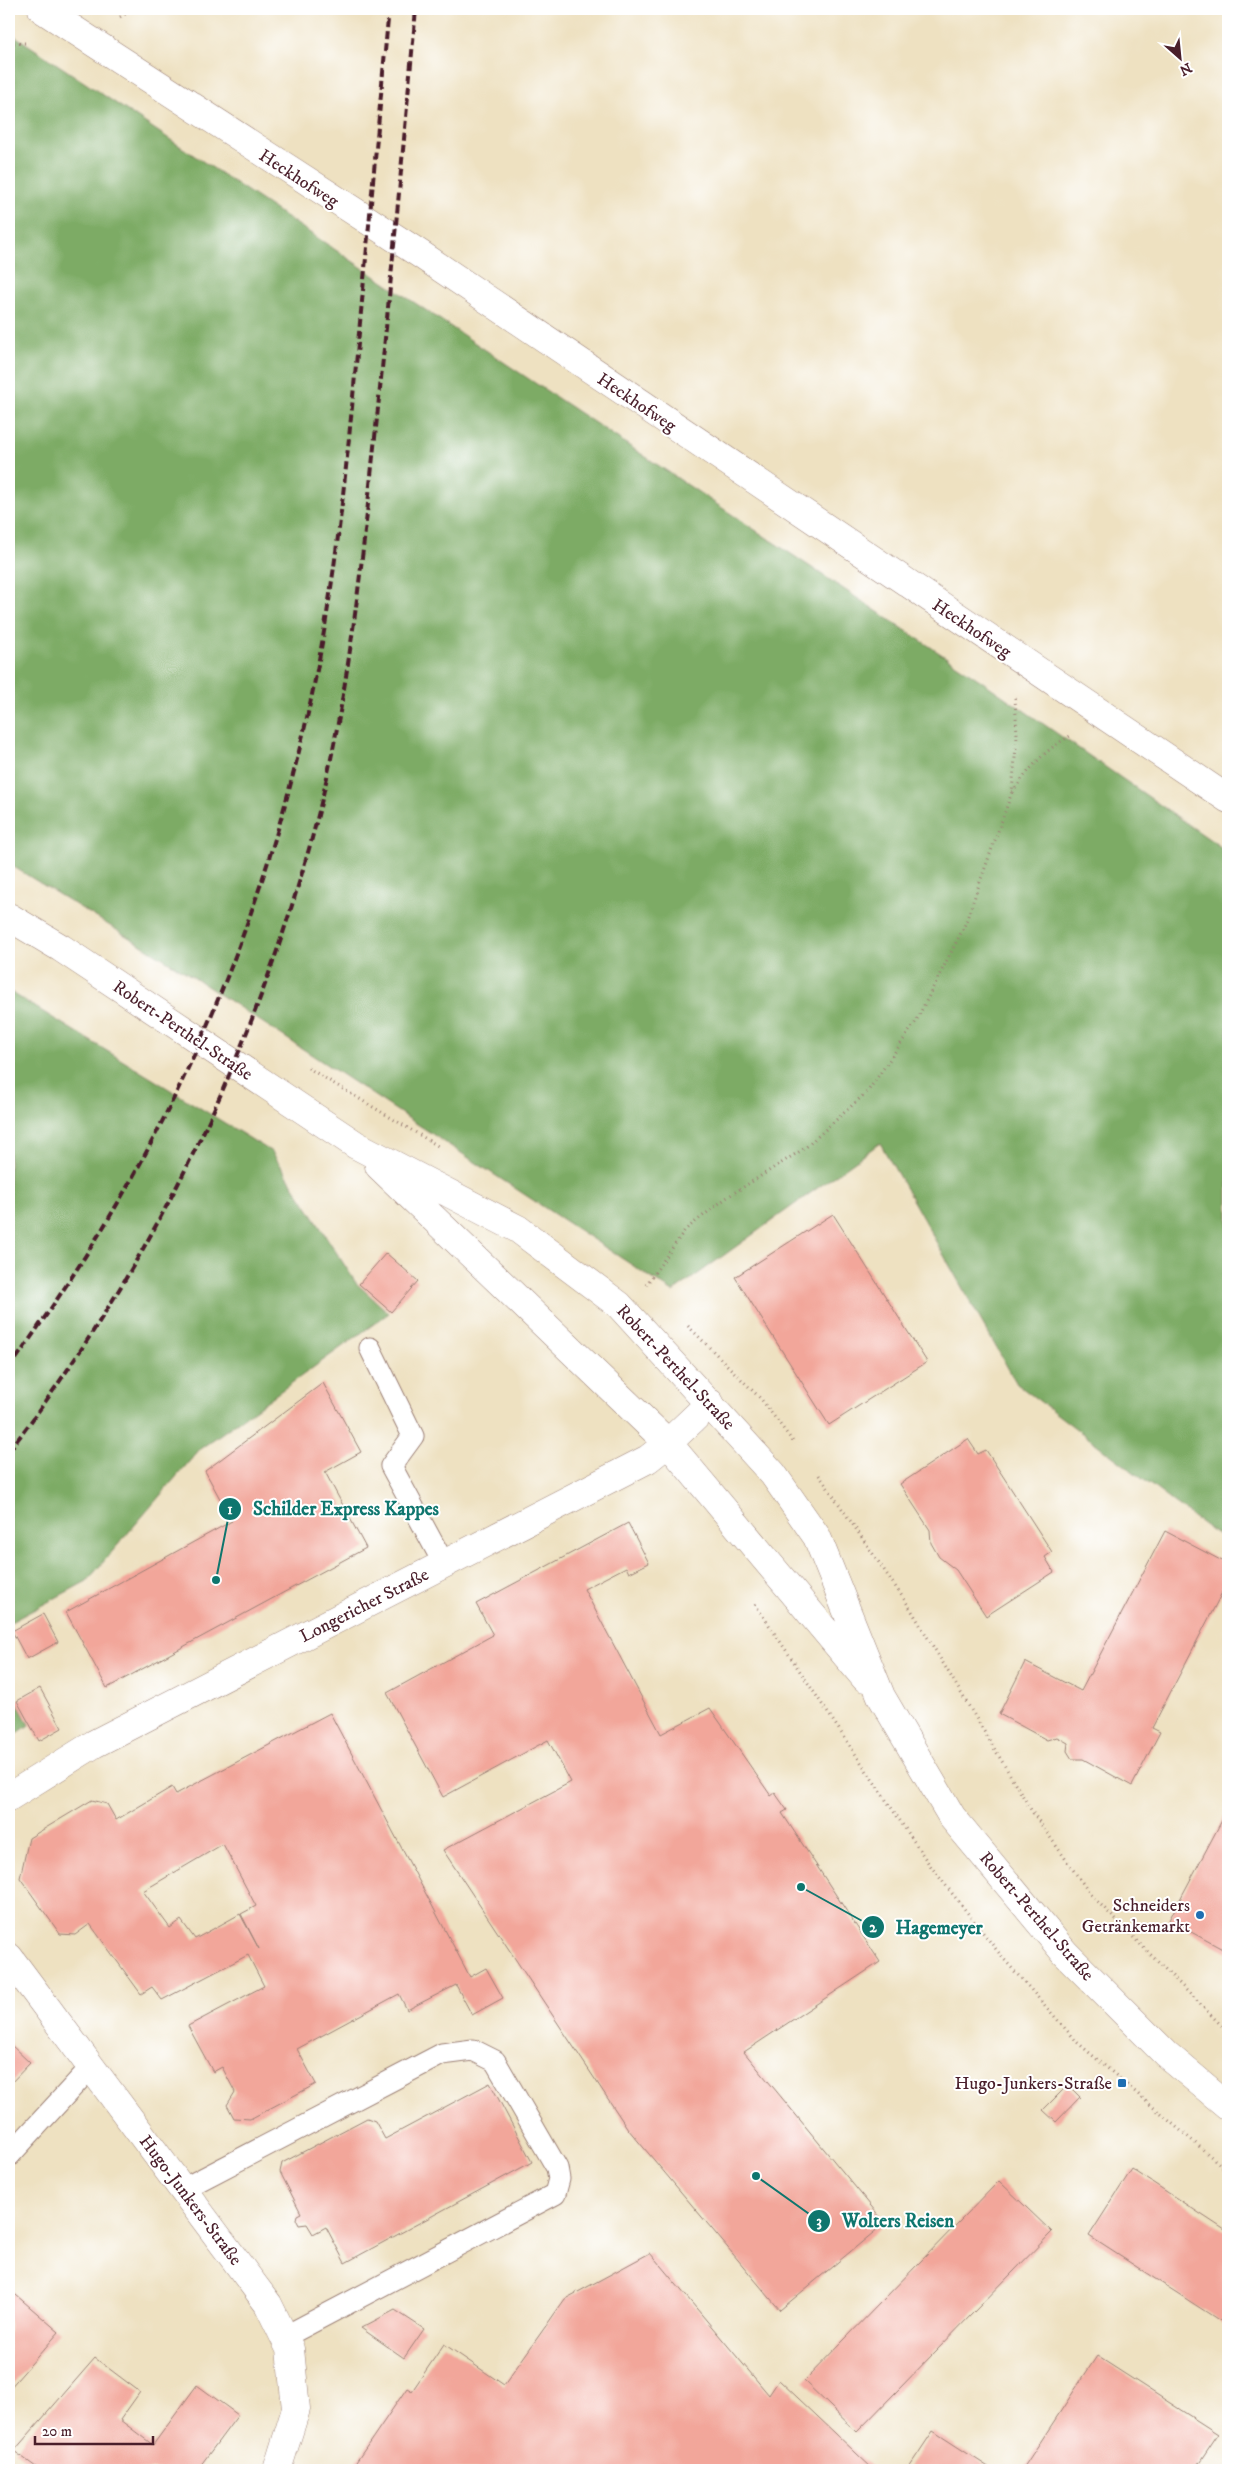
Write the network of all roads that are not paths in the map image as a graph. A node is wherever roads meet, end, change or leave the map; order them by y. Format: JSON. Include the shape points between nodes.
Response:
{"nodes":[{"id":1,"x":42,"y":9,"type":"edge"},
{"id":2,"x":1228,"y":799,"type":"edge"},
{"id":3,"x":9,"y":917,"type":"edge"},
{"id":4,"x":356,"y":1145,"type":"junction"},
{"id":5,"x":370,"y":1348,"type":"dead end"},
{"id":6,"x":710,"y":1403,"type":"junction"},
{"id":7,"x":668,"y":1443,"type":"junction"},
{"id":8,"x":444,"y":1564,"type":"junction"},
{"id":9,"x":881,"y":1696,"type":"junction"},
{"id":10,"x":9,"y":1797,"type":"edge"},
{"id":11,"x":9,"y":1957,"type":"edge"},
{"id":12,"x":91,"y":2067,"type":"junction"},
{"id":13,"x":1228,"y":2106,"type":"edge"},
{"id":14,"x":9,"y":2156,"type":"edge"},
{"id":15,"x":183,"y":2189,"type":"junction"},
{"id":16,"x":284,"y":2337,"type":"junction"},
{"id":17,"x":277,"y":2470,"type":"edge"}],
"edges":[{"from":1,"to":2,"type":"street","name":"Heckhofweg","via":[[420,254]]},
{"from":3,"to":4,"type":"street","name":"Robert-Perthel-Straße","via":[[69,953]]},
{"from":4,"to":6,"type":"street","name":"Robert-Perthel-Straße","via":[[518,1229],[619,1305]]},
{"from":4,"to":7,"type":"street","name":"Robert-Perthel-Straße"},
{"from":5,"to":8,"type":"lane","via":[[413,1436],[391,1466]]},
{"from":6,"to":7,"type":"street","name":"Longericher Straße"},
{"from":6,"to":9,"type":"street","name":"Robert-Perthel-Straße","via":[[774,1474],[817,1537]]},
{"from":7,"to":8,"type":"street","name":"Longericher Straße","via":[[648,1459]]},
{"from":7,"to":9,"type":"street","name":"Robert-Perthel-Straße"},
{"from":8,"to":10,"type":"street","name":"Longericher Straße","via":[[94,1744]]},
{"from":9,"to":13,"type":"street","name":"Robert-Perthel-Straße","via":[[952,1817],[1059,1946],[1166,2054]]},
{"from":11,"to":12,"type":"street","name":"Hugo-Junkers-Straße"},
{"from":12,"to":14,"type":"lane"},
{"from":12,"to":15,"type":"street","name":"Hugo-Junkers-Straße"},
{"from":15,"to":16,"type":"street","name":"Hugo-Junkers-Straße","via":[[268,2304]]},
{"from":15,"to":16,"type":"lane","via":[[442,2054],[473,2050],[495,2061],[556,2168],[559,2179],[555,2194]]},
{"from":16,"to":17,"type":"street","name":"Hugo-Junkers-Straße","via":[[290,2349],[296,2409]]}]}
